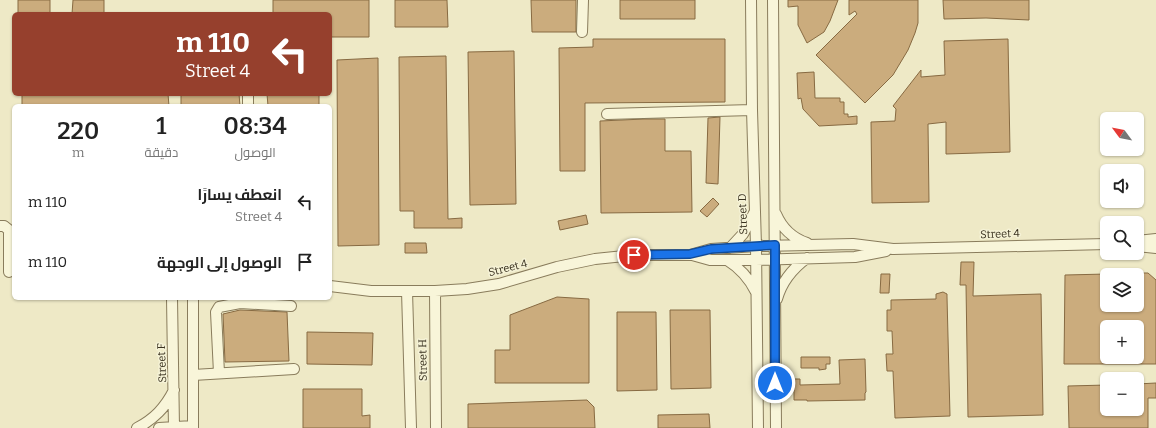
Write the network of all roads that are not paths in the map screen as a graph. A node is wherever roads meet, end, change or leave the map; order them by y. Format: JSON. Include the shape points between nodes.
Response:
{"nodes":[{"id":1,"x":583,"y":0,"type":"edge"},
{"id":2,"x":751,"y":0,"type":"edge"},
{"id":3,"x":773,"y":0,"type":"edge"},
{"id":4,"x":582,"y":32,"type":"dead end"},
{"id":5,"x":752,"y":110,"type":"junction"},
{"id":6,"x":608,"y":114,"type":"dead end"},
{"id":7,"x":755,"y":208,"type":"junction"},
{"id":8,"x":774,"y":211,"type":"junction"},
{"id":9,"x":0,"y":226,"type":"edge"},
{"id":10,"x":1156,"y":239,"type":"edge"},
{"id":11,"x":1144,"y":240,"type":"edge"},
{"id":12,"x":1100,"y":244,"type":"edge"},
{"id":13,"x":775,"y":245,"type":"junction"},
{"id":14,"x":811,"y":245,"type":"junction"},
{"id":15,"x":756,"y":246,"type":"junction"},
{"id":16,"x":1144,"y":247,"type":"edge"},
{"id":17,"x":730,"y":248,"type":"junction"},
{"id":18,"x":1156,"y":248,"type":"edge"},
{"id":19,"x":893,"y":249,"type":"junction"},
{"id":20,"x":690,"y":254,"type":"junction"},
{"id":21,"x":807,"y":258,"type":"junction"},
{"id":22,"x":775,"y":259,"type":"junction"},
{"id":23,"x":727,"y":260,"type":"junction"},
{"id":24,"x":756,"y":260,"type":"junction"},
{"id":25,"x":8,"y":272,"type":"edge"},
{"id":26,"x":332,"y":286,"type":"edge"},
{"id":27,"x":408,"y":291,"type":"junction"},
{"id":28,"x":435,"y":291,"type":"junction"},
{"id":29,"x":756,"y":292,"type":"junction"},
{"id":30,"x":172,"y":300,"type":"edge"},
{"id":31,"x":193,"y":300,"type":"edge"},
{"id":32,"x":291,"y":306,"type":"dead end"},
{"id":33,"x":775,"y":307,"type":"junction"},
{"id":34,"x":294,"y":369,"type":"dead end"},
{"id":35,"x":219,"y":373,"type":"junction"},
{"id":36,"x":193,"y":375,"type":"junction"},
{"id":37,"x":174,"y":388,"type":"junction"},
{"id":38,"x":193,"y":427,"type":"edge"},
{"id":39,"x":137,"y":428,"type":"edge"},
{"id":40,"x":159,"y":428,"type":"edge"},
{"id":41,"x":174,"y":428,"type":"edge"},
{"id":42,"x":411,"y":428,"type":"edge"},
{"id":43,"x":436,"y":428,"type":"edge"},
{"id":44,"x":758,"y":428,"type":"edge"},
{"id":45,"x":776,"y":428,"type":"edge"}],
"edges":[{"from":1,"to":4,"type":"street"},
{"from":2,"to":5,"type":"street","name":"Street D"},
{"from":3,"to":8,"type":"street"},
{"from":5,"to":6,"type":"street"},
{"from":5,"to":7,"type":"street","name":"Street D"},
{"from":7,"to":15,"type":"street","name":"Street D"},
{"from":7,"to":17,"type":"street","via":[[748,226]]},
{"from":8,"to":13,"type":"street"},
{"from":8,"to":14,"type":"street","via":[[792,236]]},
{"from":9,"to":25,"type":"street","via":[[9,230]]},
{"from":10,"to":11,"type":"street"},
{"from":12,"to":19,"type":"street","name":"Street 4"},
{"from":13,"to":14,"type":"street","name":"Street 4"},
{"from":13,"to":15,"type":"street","name":"Street 4"},
{"from":13,"to":22,"type":"street"},
{"from":14,"to":19,"type":"street","name":"Street 4","via":[[853,244]]},
{"from":15,"to":17,"type":"street","name":"Street 4"},
{"from":15,"to":24,"type":"street","name":"Street D"},
{"from":16,"to":18,"type":"street"},
{"from":17,"to":20,"type":"street","name":"Street 4"},
{"from":19,"to":21,"type":"street","name":"Street 4","via":[[855,257]]},
{"from":20,"to":23,"type":"street","name":"Street 4","via":[[710,260]]},
{"from":20,"to":28,"type":"street","name":"Street 4","via":[[595,259],[498,284]]},
{"from":21,"to":22,"type":"street","name":"Street 4"},
{"from":21,"to":33,"type":"street","via":[[782,285]]},
{"from":22,"to":24,"type":"street","name":"Street 4"},
{"from":22,"to":33,"type":"street"},
{"from":23,"to":24,"type":"street","name":"Street 4"},
{"from":23,"to":29,"type":"street","via":[[747,277]]},
{"from":24,"to":29,"type":"street","name":"Street D"},
{"from":26,"to":27,"type":"street","name":"Street 4","via":[[371,291]]},
{"from":27,"to":28,"type":"street","name":"Street 4"},
{"from":27,"to":42,"type":"street","name":"Street H"},
{"from":28,"to":43,"type":"street","name":"Street H"},
{"from":29,"to":44,"type":"street","name":"Street D"},
{"from":30,"to":37,"type":"street","name":"Street F"},
{"from":31,"to":36,"type":"street"},
{"from":32,"to":35,"type":"street","via":[[240,303],[219,307],[216,312]]},
{"from":33,"to":45,"type":"street"},
{"from":34,"to":35,"type":"street"},
{"from":35,"to":36,"type":"street"},
{"from":36,"to":38,"type":"street"},
{"from":37,"to":39,"type":"street","via":[[168,402],[159,413]]},
{"from":37,"to":41,"type":"street","name":"Street F"},
{"from":38,"to":41,"type":"street"},
{"from":40,"to":41,"type":"street"}]}
